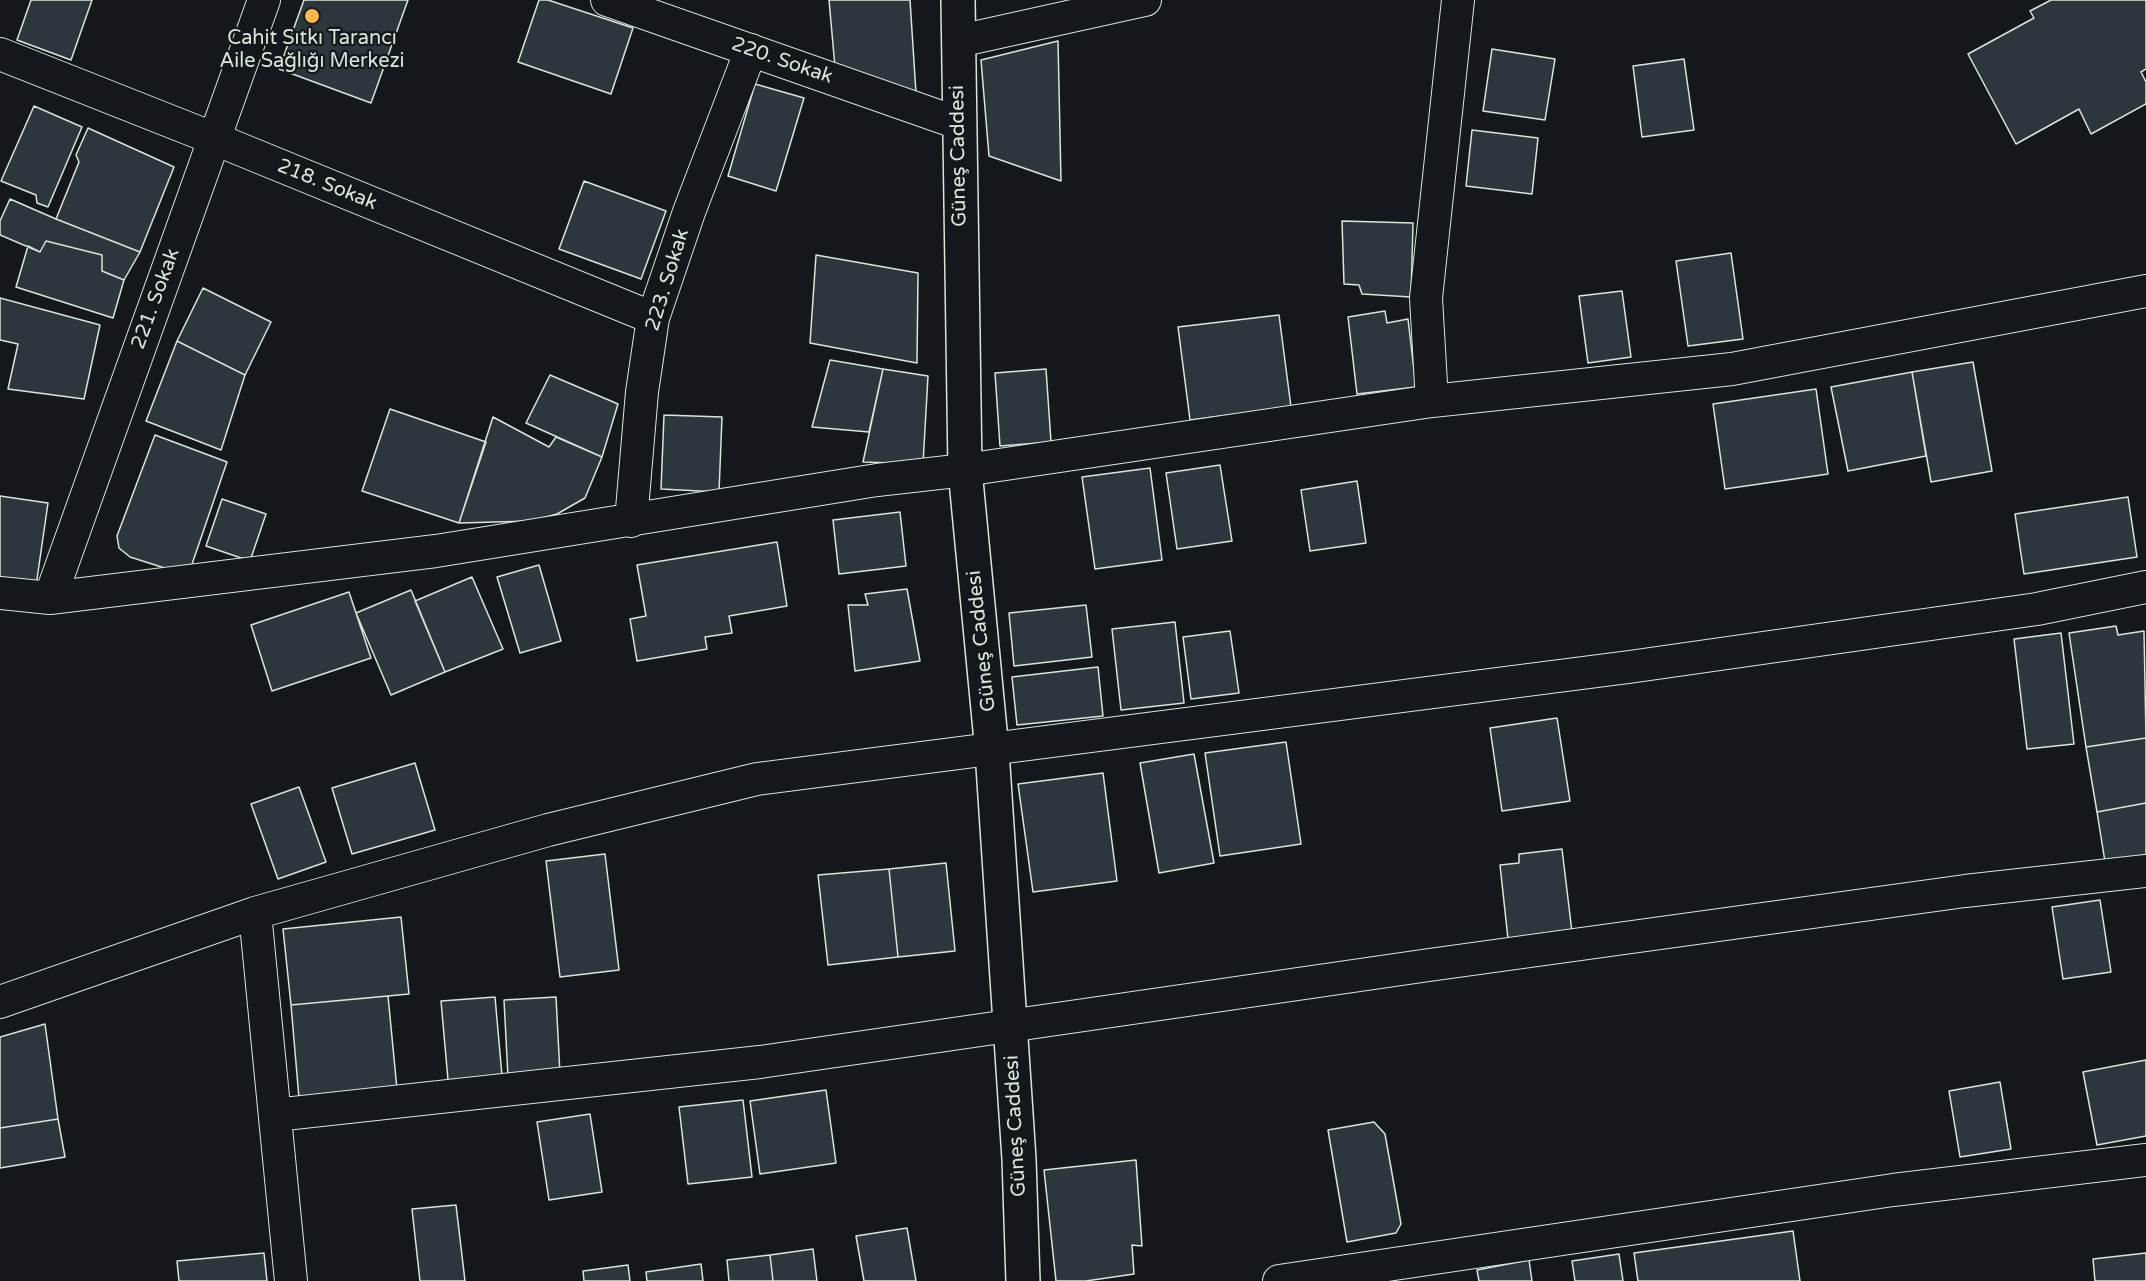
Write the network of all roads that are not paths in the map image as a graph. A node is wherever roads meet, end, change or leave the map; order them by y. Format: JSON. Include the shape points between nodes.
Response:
{"nodes":[{"id":1,"x":264,"y":0,"type":"edge"},
{"id":2,"x":606,"y":0,"type":"edge"},
{"id":3,"x":958,"y":0,"type":"edge"},
{"id":4,"x":1145,"y":0,"type":"edge"},
{"id":5,"x":1458,"y":0,"type":"edge"},
{"id":6,"x":959,"y":41,"type":"junction"},
{"id":7,"x":751,"y":50,"type":"junction"},
{"id":8,"x":0,"y":54,"type":"edge"},
{"id":9,"x":958,"y":123,"type":"junction"},
{"id":10,"x":215,"y":138,"type":"junction"},
{"id":11,"x":2146,"y":291,"type":"edge"},
{"id":12,"x":653,"y":318,"type":"junction"},
{"id":13,"x":1432,"y":401,"type":"junction"},
{"id":14,"x":965,"y":470,"type":"junction"},
{"id":15,"x":631,"y":521,"type":"junction"},
{"id":16,"x":2146,"y":587,"type":"edge"},
{"id":17,"x":0,"y":593,"type":"edge"},
{"id":18,"x":50,"y":598,"type":"junction"},
{"id":19,"x":992,"y":751,"type":"junction"},
{"id":20,"x":2146,"y":871,"type":"edge"},
{"id":21,"x":255,"y":913,"type":"junction"},
{"id":22,"x":0,"y":1002,"type":"edge"},
{"id":23,"x":1010,"y":1024,"type":"junction"},
{"id":24,"x":275,"y":1115,"type":"junction"},
{"id":25,"x":2146,"y":1160,"type":"edge"},
{"id":26,"x":291,"y":1281,"type":"edge"},
{"id":27,"x":1023,"y":1281,"type":"edge"},
{"id":28,"x":1278,"y":1281,"type":"edge"}],
"edges":[{"from":1,"to":10,"type":"street","name":"221. Sokak"},
{"from":2,"to":7,"type":"street","name":"220. Sokak"},
{"from":3,"to":6,"type":"street","name":"Güneş Caddesi"},
{"from":4,"to":6,"type":"street"},
{"from":5,"to":13,"type":"street","via":[[1426,298]]},
{"from":6,"to":9,"type":"street","name":"Güneş Caddesi"},
{"from":7,"to":9,"type":"street","name":"220. Sokak"},
{"from":7,"to":12,"type":"street","name":"223. Sokak"},
{"from":8,"to":10,"type":"street","name":"218. Sokak"},
{"from":9,"to":14,"type":"street","name":"Güneş Caddesi"},
{"from":10,"to":12,"type":"street","name":"218. Sokak"},
{"from":10,"to":18,"type":"street","name":"221. Sokak"},
{"from":11,"to":13,"type":"street","via":[[1732,369]]},
{"from":12,"to":15,"type":"street","name":"223. Sokak"},
{"from":13,"to":14,"type":"street"},
{"from":14,"to":15,"type":"street","via":[[877,480]]},
{"from":14,"to":19,"type":"street","name":"Güneş Caddesi"},
{"from":15,"to":18,"type":"street","via":[[436,551]]},
{"from":16,"to":19,"type":"street","via":[[2037,609],[1629,667]]},
{"from":17,"to":18,"type":"street"},
{"from":19,"to":21,"type":"street","via":[[757,779],[548,830]]},
{"from":19,"to":23,"type":"street","name":"Güneş Caddesi"},
{"from":20,"to":23,"type":"street","via":[[1953,893]]},
{"from":21,"to":22,"type":"street"},
{"from":21,"to":24,"type":"street"},
{"from":23,"to":24,"type":"street","via":[[760,1062]]},
{"from":23,"to":27,"type":"street","name":"Güneş Caddesi"},
{"from":24,"to":26,"type":"street"},
{"from":25,"to":28,"type":"street","via":[[1893,1190]]}]}
